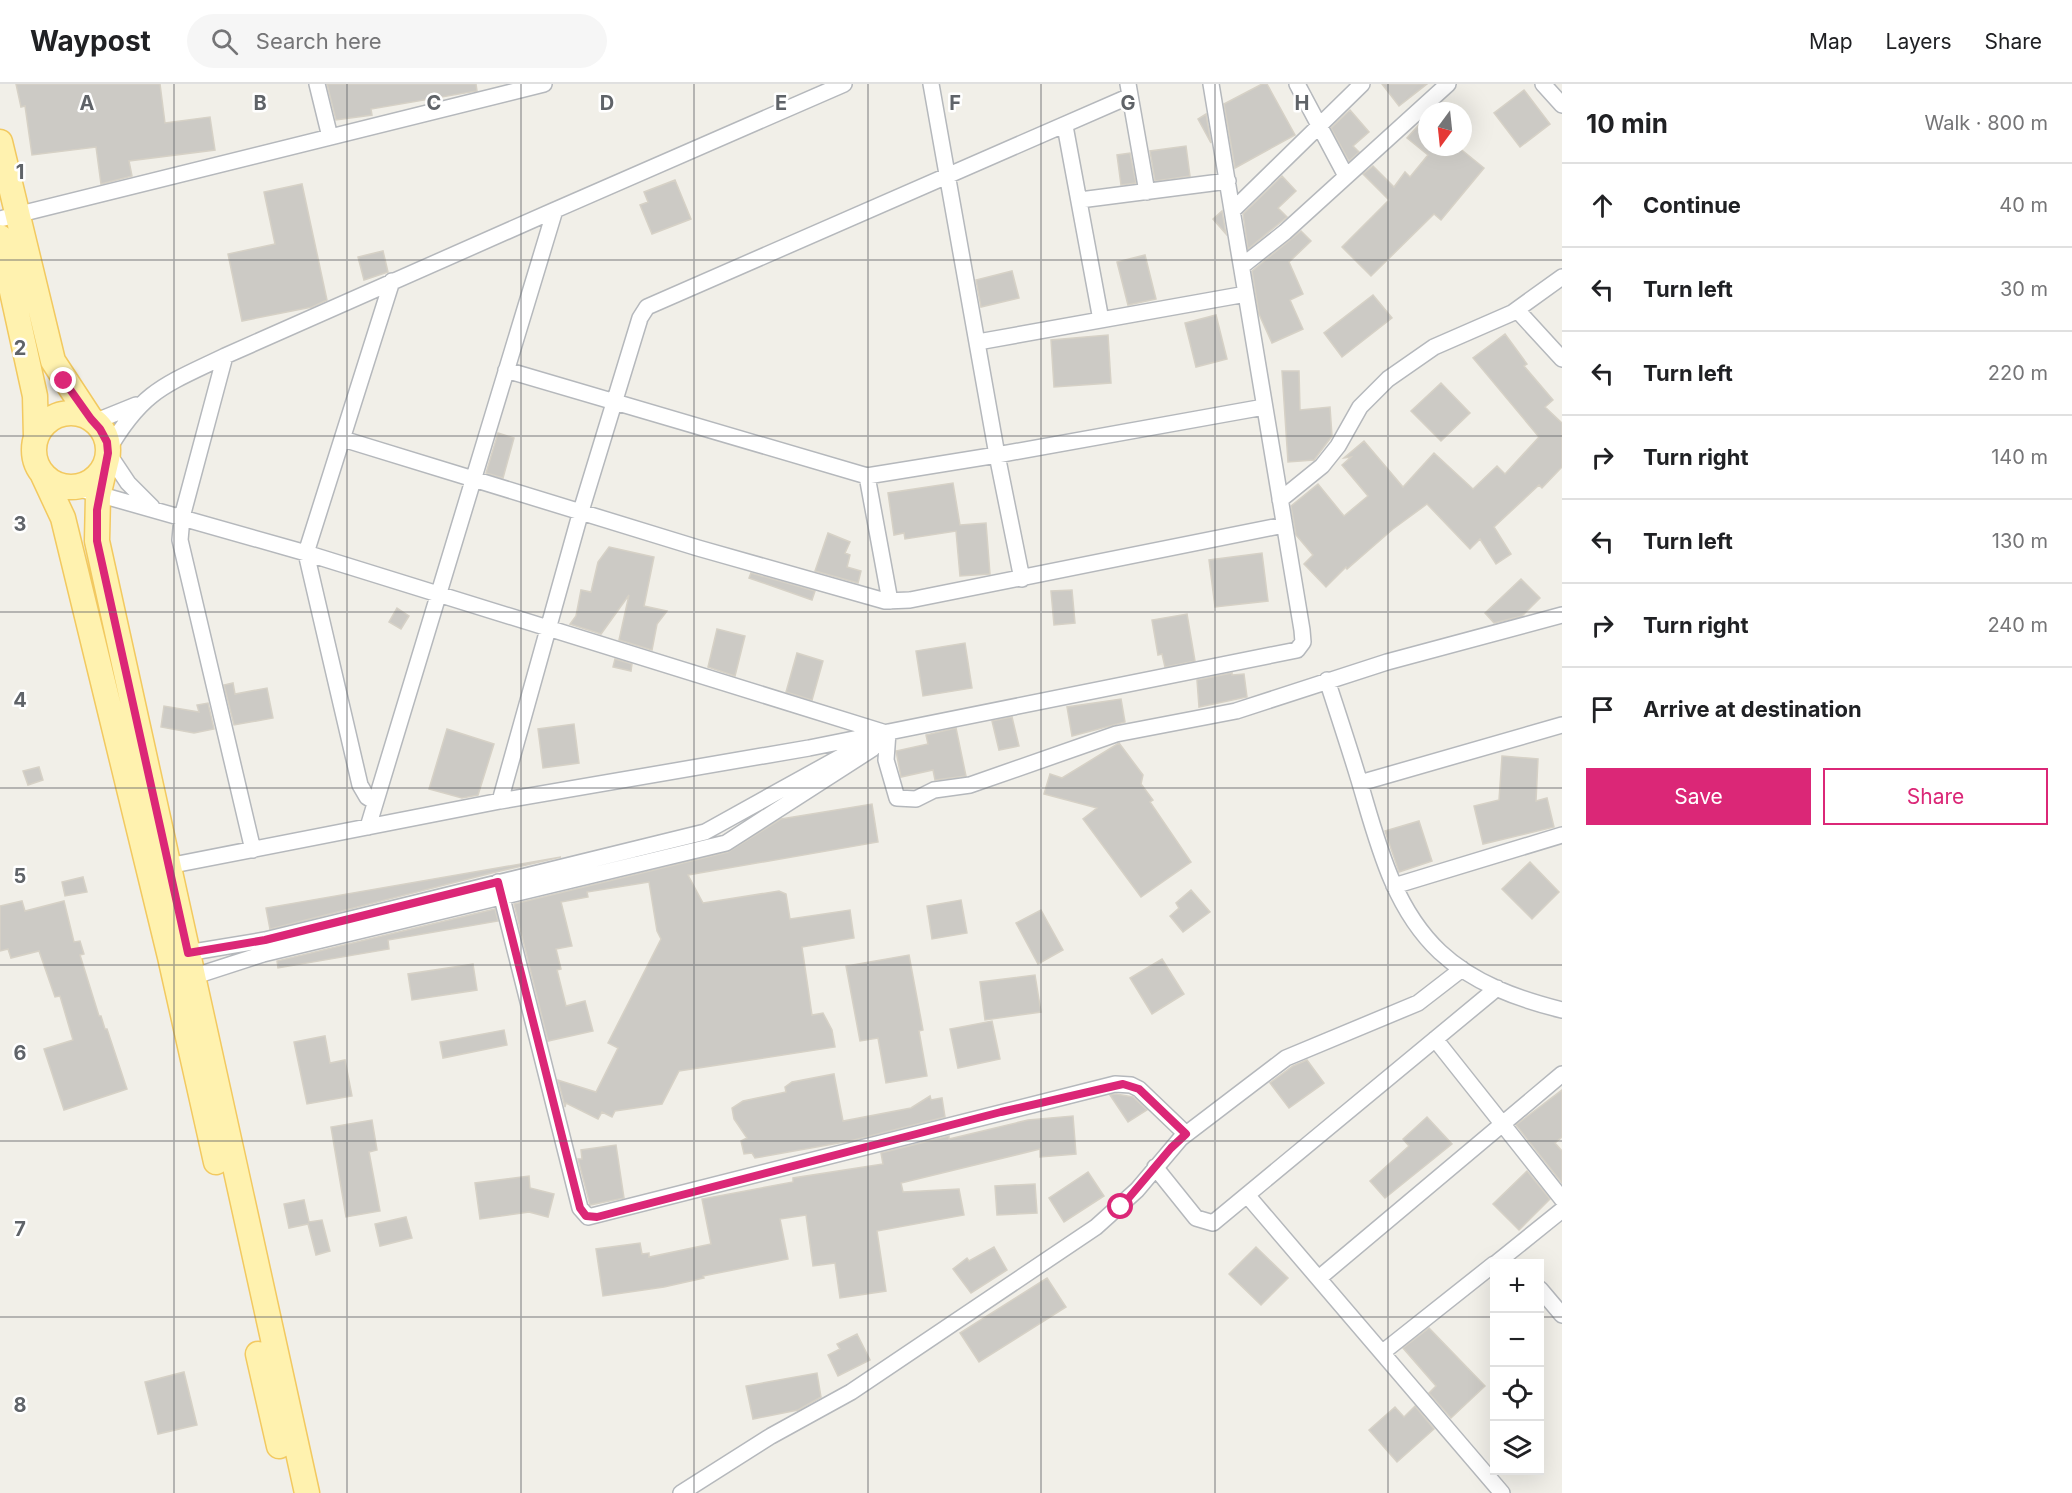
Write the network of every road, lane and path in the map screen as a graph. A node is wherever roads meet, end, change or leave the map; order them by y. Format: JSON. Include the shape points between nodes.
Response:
{"nodes":[{"id":1,"x":317,"y":84,"type":"edge"},
{"id":2,"x":844,"y":84,"type":"edge"},
{"id":3,"x":931,"y":84,"type":"edge"},
{"id":4,"x":1211,"y":84,"type":"edge"},
{"id":5,"x":1297,"y":84,"type":"edge"},
{"id":6,"x":1362,"y":84,"type":"edge"},
{"id":7,"x":1448,"y":84,"type":"edge"},
{"id":8,"x":1542,"y":84,"type":"edge"},
{"id":9,"x":535,"y":85,"type":"edge"},
{"id":10,"x":1129,"y":90,"type":"edge"},
{"id":11,"x":1562,"y":105,"type":"edge"},
{"id":12,"x":1319,"y":125,"type":"junction"},
{"id":13,"x":1065,"y":126,"type":"junction"},
{"id":14,"x":330,"y":137,"type":"junction"},
{"id":15,"x":0,"y":142,"type":"edge"},
{"id":16,"x":1346,"y":176,"type":"junction"},
{"id":17,"x":948,"y":177,"type":"junction"},
{"id":18,"x":1228,"y":181,"type":"junction"},
{"id":19,"x":1147,"y":192,"type":"junction"},
{"id":20,"x":1080,"y":200,"type":"junction"},
{"id":21,"x":555,"y":210,"type":"junction"},
{"id":22,"x":1233,"y":210,"type":"junction"},
{"id":23,"x":8,"y":217,"type":"edge"},
{"id":24,"x":0,"y":237,"type":"edge"},
{"id":25,"x":1242,"y":266,"type":"junction"},
{"id":26,"x":1562,"y":277,"type":"edge"},
{"id":27,"x":392,"y":281,"type":"junction"},
{"id":28,"x":1246,"y":294,"type":"junction"},
{"id":29,"x":1517,"y":310,"type":"junction"},
{"id":30,"x":1101,"y":320,"type":"junction"},
{"id":31,"x":978,"y":342,"type":"junction"},
{"id":32,"x":225,"y":356,"type":"junction"},
{"id":33,"x":1562,"y":359,"type":"edge"},
{"id":34,"x":506,"y":370,"type":"junction"},
{"id":35,"x":615,"y":403,"type":"junction"},
{"id":36,"x":138,"y":404,"type":"junction"},
{"id":37,"x":1263,"y":407,"type":"junction"},
{"id":38,"x":92,"y":421,"type":"junction"},
{"id":39,"x":36,"y":438,"type":"junction"},
{"id":40,"x":343,"y":439,"type":"junction"},
{"id":41,"x":107,"y":455,"type":"junction"},
{"id":42,"x":997,"y":455,"type":"junction"},
{"id":43,"x":42,"y":473,"type":"junction"},
{"id":44,"x":867,"y":476,"type":"junction"},
{"id":45,"x":476,"y":478,"type":"junction"},
{"id":46,"x":73,"y":487,"type":"junction"},
{"id":47,"x":98,"y":496,"type":"junction"},
{"id":48,"x":1280,"y":500,"type":"junction"},
{"id":49,"x":152,"y":507,"type":"junction"},
{"id":50,"x":581,"y":511,"type":"junction"},
{"id":51,"x":182,"y":517,"type":"junction"},
{"id":52,"x":1284,"y":525,"type":"junction"},
{"id":53,"x":306,"y":553,"type":"junction"},
{"id":54,"x":1022,"y":579,"type":"junction"},
{"id":55,"x":440,"y":596,"type":"junction"},
{"id":56,"x":890,"y":601,"type":"junction"},
{"id":57,"x":1562,"y":615,"type":"edge"},
{"id":58,"x":547,"y":629,"type":"junction"},
{"id":59,"x":1327,"y":680,"type":"junction"},
{"id":60,"x":1562,"y":725,"type":"edge"},
{"id":61,"x":885,"y":733,"type":"junction"},
{"id":62,"x":1360,"y":783,"type":"junction"},
{"id":63,"x":500,"y":801,"type":"junction"},
{"id":64,"x":375,"y":802,"type":"junction"},
{"id":65,"x":368,"y":827,"type":"junction"},
{"id":66,"x":705,"y":832,"type":"junction"},
{"id":67,"x":1562,"y":835,"type":"edge"},
{"id":68,"x":709,"y":847,"type":"junction"},
{"id":69,"x":253,"y":850,"type":"junction"},
{"id":70,"x":168,"y":866,"type":"junction"},
{"id":71,"x":1395,"y":885,"type":"junction"},
{"id":72,"x":499,"y":889,"type":"junction"},
{"id":73,"x":179,"y":955,"type":"junction"},
{"id":74,"x":1462,"y":969,"type":"junction"},
{"id":75,"x":184,"y":979,"type":"junction"},
{"id":76,"x":1497,"y":988,"type":"junction"},
{"id":77,"x":1562,"y":1010,"type":"edge"},
{"id":78,"x":1435,"y":1039,"type":"junction"},
{"id":79,"x":1562,"y":1074,"type":"edge"},
{"id":80,"x":1500,"y":1123,"type":"junction"},
{"id":81,"x":1186,"y":1134,"type":"junction"},
{"id":82,"x":1155,"y":1167,"type":"junction"},
{"id":83,"x":1247,"y":1195,"type":"junction"},
{"id":84,"x":1562,"y":1199,"type":"edge"},
{"id":85,"x":1562,"y":1210,"type":"edge"},
{"id":86,"x":1513,"y":1258,"type":"edge"},
{"id":87,"x":1490,"y":1268,"type":"edge"},
{"id":88,"x":1318,"y":1278,"type":"junction"},
{"id":89,"x":1544,"y":1295,"type":"edge"},
{"id":90,"x":1562,"y":1315,"type":"edge"},
{"id":91,"x":1383,"y":1352,"type":"junction"},
{"id":92,"x":290,"y":1493,"type":"edge"},
{"id":93,"x":307,"y":1493,"type":"edge"},
{"id":94,"x":681,"y":1493,"type":"edge"},
{"id":95,"x":1502,"y":1493,"type":"edge"}],
"edges":[{"from":1,"to":14,"type":"street"},
{"from":2,"to":21,"type":"street"},
{"from":3,"to":17,"type":"street"},
{"from":4,"to":18,"type":"street"},
{"from":5,"to":12,"type":"street"},
{"from":6,"to":12,"type":"street"},
{"from":7,"to":16,"type":"street"},
{"from":8,"to":11,"type":"street"},
{"from":9,"to":14,"type":"street"},
{"from":10,"to":13,"type":"street"},
{"from":10,"to":19,"type":"street"},
{"from":12,"to":16,"type":"street"},
{"from":12,"to":22,"type":"street"},
{"from":13,"to":17,"type":"street"},
{"from":13,"to":20,"type":"street"},
{"from":14,"to":23,"type":"street"},
{"from":15,"to":23,"type":"main road"},
{"from":16,"to":25,"type":"street"},
{"from":17,"to":31,"type":"street"},
{"from":17,"to":35,"type":"street","via":[[653,302],[640,318]]},
{"from":18,"to":19,"type":"street"},
{"from":18,"to":22,"type":"street"},
{"from":19,"to":20,"type":"street"},
{"from":20,"to":30,"type":"street"},
{"from":21,"to":27,"type":"street"},
{"from":21,"to":34,"type":"street"},
{"from":22,"to":25,"type":"street"},
{"from":23,"to":38,"type":"main road","via":[[53,361]]},
{"from":24,"to":39,"type":"main road","via":[[35,396]]},
{"from":25,"to":28,"type":"street"},
{"from":26,"to":29,"type":"street"},
{"from":27,"to":32,"type":"street"},
{"from":27,"to":40,"type":"street"},
{"from":28,"to":30,"type":"street"},
{"from":28,"to":37,"type":"street"},
{"from":29,"to":33,"type":"street"},
{"from":29,"to":48,"type":"street","via":[[1434,347],[1388,379],[1360,407],[1338,447],[1322,466]]},
{"from":30,"to":31,"type":"street"},
{"from":31,"to":42,"type":"street"},
{"from":32,"to":36,"type":"street","via":[[168,384]]},
{"from":32,"to":51,"type":"street"},
{"from":34,"to":35,"type":"street"},
{"from":34,"to":45,"type":"street"},
{"from":35,"to":44,"type":"street"},
{"from":35,"to":50,"type":"street"},
{"from":36,"to":38,"type":"street"},
{"from":36,"to":41,"type":"street"},
{"from":37,"to":42,"type":"street"},
{"from":37,"to":48,"type":"street"},
{"from":38,"to":39,"type":"main road","via":[[79,414],[61,415],[46,423]]},
{"from":38,"to":41,"type":"main road","via":[[104,435]]},
{"from":39,"to":43,"type":"main road","via":[[34,456]]},
{"from":40,"to":45,"type":"street"},
{"from":40,"to":53,"type":"street"},
{"from":41,"to":46,"type":"main road","via":[[94,479]]},
{"from":41,"to":47,"type":"main road"},
{"from":41,"to":49,"type":"street"},
{"from":42,"to":44,"type":"street"},
{"from":42,"to":54,"type":"street"},
{"from":43,"to":46,"type":"main road","via":[[57,485]]},
{"from":43,"to":73,"type":"main road","via":[[63,518]]},
{"from":44,"to":56,"type":"street"},
{"from":45,"to":50,"type":"street"},
{"from":45,"to":55,"type":"street"},
{"from":46,"to":47,"type":"street"},
{"from":47,"to":49,"type":"street"},
{"from":47,"to":70,"type":"main road","via":[[97,541]]},
{"from":48,"to":52,"type":"street"},
{"from":49,"to":51,"type":"street"},
{"from":50,"to":56,"type":"street","via":[[867,598]]},
{"from":50,"to":58,"type":"street"},
{"from":51,"to":53,"type":"street"},
{"from":51,"to":69,"type":"street","via":[[182,550]]},
{"from":52,"to":54,"type":"street"},
{"from":52,"to":61,"type":"street","via":[[1303,637],[1297,650]]},
{"from":53,"to":55,"type":"street"},
{"from":53,"to":64,"type":"street","via":[[360,785]]},
{"from":54,"to":56,"type":"street"},
{"from":55,"to":58,"type":"street"},
{"from":55,"to":64,"type":"street"},
{"from":57,"to":59,"type":"street"},
{"from":58,"to":61,"type":"street"},
{"from":58,"to":63,"type":"street"},
{"from":59,"to":61,"type":"street","via":[[1218,715],[1116,734],[987,780],[934,790],[916,799],[897,798],[886,760]]},
{"from":59,"to":62,"type":"street"},
{"from":60,"to":62,"type":"street"},
{"from":61,"to":63,"type":"street"},
{"from":61,"to":66,"type":"street"},
{"from":61,"to":68,"type":"street","via":[[872,749],[726,843]]},
{"from":62,"to":71,"type":"street"},
{"from":63,"to":65,"type":"street"},
{"from":64,"to":65,"type":"street"},
{"from":65,"to":69,"type":"street"},
{"from":66,"to":68,"type":"street"},
{"from":66,"to":72,"type":"street"},
{"from":67,"to":71,"type":"street"},
{"from":68,"to":72,"type":"street"},
{"from":69,"to":70,"type":"street"},
{"from":70,"to":73,"type":"main road"},
{"from":71,"to":74,"type":"street","via":[[1424,934]]},
{"from":72,"to":73,"type":"street"},
{"from":72,"to":75,"type":"street","via":[[376,928],[263,954]]},
{"from":72,"to":81,"type":"street","via":[[580,1208],[588,1217],[1115,1084],[1139,1089]]},
{"from":73,"to":75,"type":"main road"},
{"from":74,"to":76,"type":"street"},
{"from":74,"to":81,"type":"street","via":[[1418,1003],[1286,1058]]},
{"from":75,"to":92,"type":"main road"},
{"from":75,"to":93,"type":"main road"},
{"from":76,"to":77,"type":"street"},
{"from":76,"to":78,"type":"street"},
{"from":78,"to":80,"type":"street"},
{"from":78,"to":83,"type":"street"},
{"from":79,"to":80,"type":"street"},
{"from":80,"to":84,"type":"street"},
{"from":80,"to":88,"type":"street"},
{"from":81,"to":82,"type":"street"},
{"from":82,"to":83,"type":"street","via":[[1190,1212],[1206,1223],[1216,1221]]},
{"from":82,"to":94,"type":"street","via":[[1121,1207],[1095,1227],[850,1392]]},
{"from":83,"to":88,"type":"street"},
{"from":85,"to":86,"type":"street"},
{"from":87,"to":91,"type":"street"},
{"from":88,"to":91,"type":"street"},
{"from":89,"to":90,"type":"street"},
{"from":91,"to":95,"type":"street"}]}
